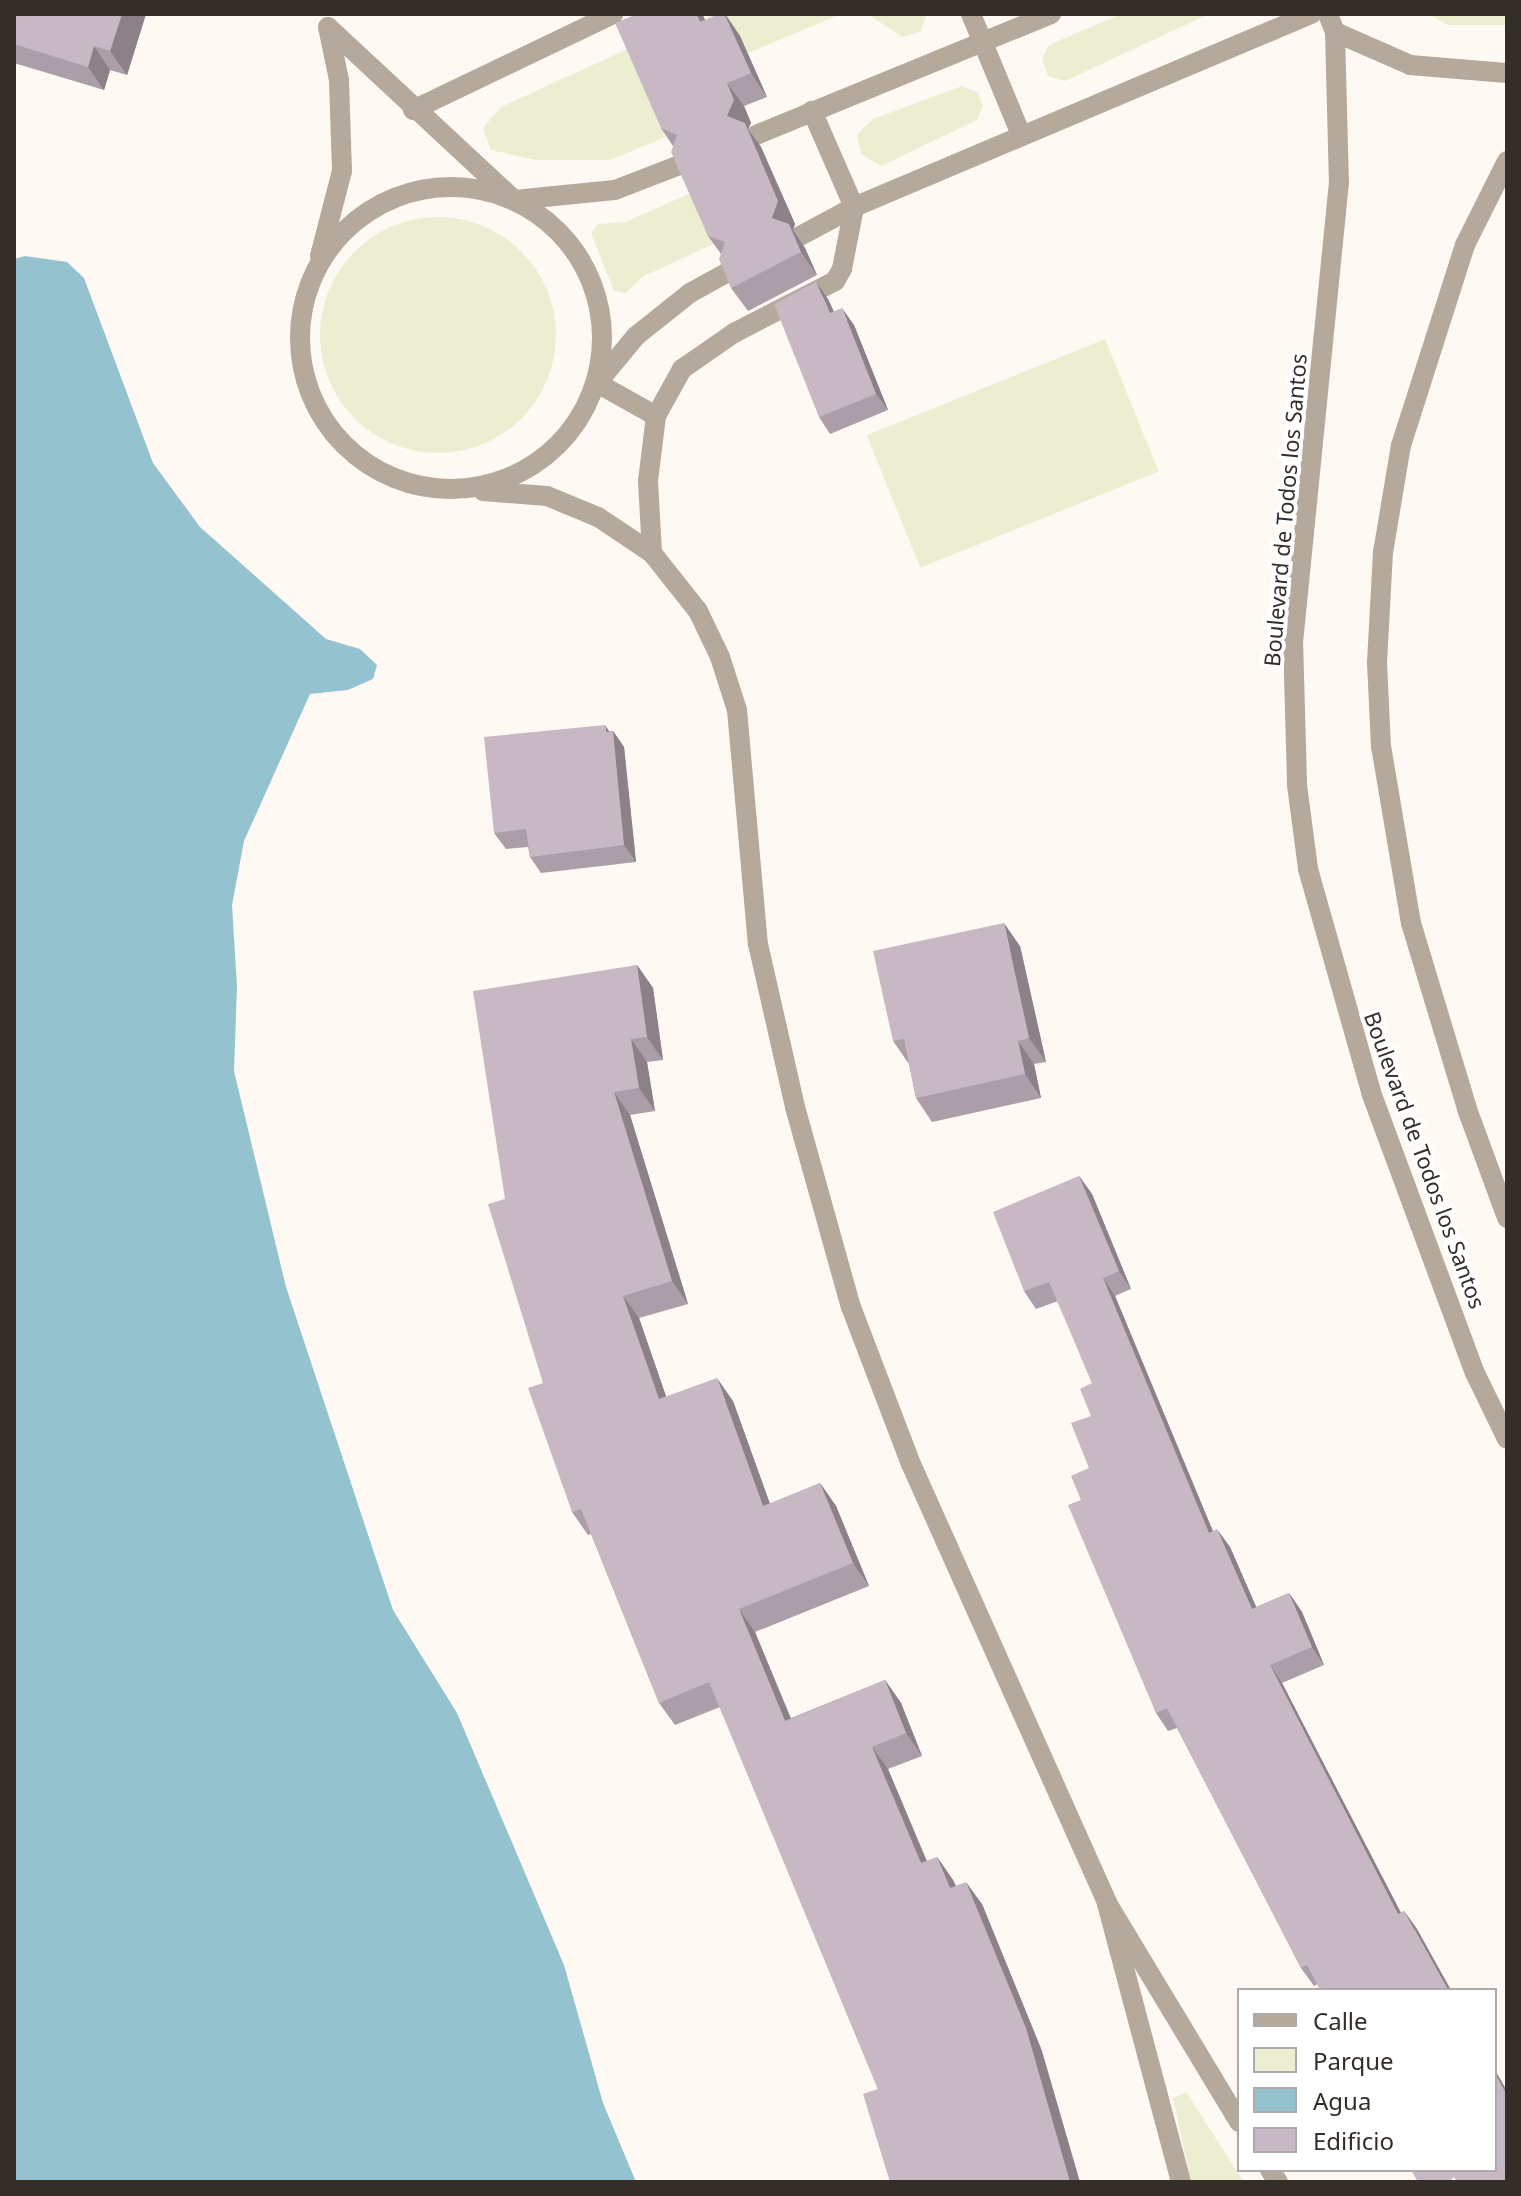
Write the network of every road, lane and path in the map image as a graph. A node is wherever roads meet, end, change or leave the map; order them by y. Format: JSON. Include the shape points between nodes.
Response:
{"nodes":[{"id":1,"x":613,"y":14,"type":"edge"},
{"id":2,"x":960,"y":14,"type":"edge"},
{"id":3,"x":971,"y":14,"type":"edge"},
{"id":4,"x":1051,"y":14,"type":"edge"},
{"id":5,"x":1312,"y":14,"type":"edge"},
{"id":6,"x":324,"y":21,"type":"edge"},
{"id":7,"x":1332,"y":23,"type":"edge"},
{"id":8,"x":979,"y":40,"type":"junction"},
{"id":9,"x":1507,"y":73,"type":"edge"},
{"id":10,"x":413,"y":110,"type":"junction"},
{"id":11,"x":812,"y":111,"type":"junction"},
{"id":12,"x":756,"y":135,"type":"dead end"},
{"id":13,"x":1021,"y":135,"type":"junction"},
{"id":14,"x":1507,"y":161,"type":"edge"},
{"id":15,"x":682,"y":164,"type":"edge"},
{"id":16,"x":514,"y":200,"type":"junction"},
{"id":17,"x":854,"y":207,"type":"junction"},
{"id":18,"x":800,"y":236,"type":"dead end"},
{"id":19,"x":318,"y":266,"type":"junction"},
{"id":20,"x":730,"y":271,"type":"edge"},
{"id":21,"x":597,"y":383,"type":"junction"},
{"id":22,"x":656,"y":416,"type":"junction"},
{"id":23,"x":463,"y":490,"type":"junction"},
{"id":24,"x":652,"y":553,"type":"junction"},
{"id":25,"x":1507,"y":1218,"type":"edge"},
{"id":26,"x":1507,"y":1439,"type":"edge"},
{"id":27,"x":1107,"y":1903,"type":"junction"},
{"id":28,"x":1237,"y":2119,"type":"edge"},
{"id":29,"x":1181,"y":2182,"type":"edge"}],
"edges":[{"from":1,"to":10,"type":"street"},
{"from":2,"to":8,"type":"street"},
{"from":3,"to":8,"type":"street"},
{"from":4,"to":8,"type":"street"},
{"from":5,"to":13,"type":"street"},
{"from":6,"to":10,"type":"street"},
{"from":6,"to":19,"type":"street","via":[[339,80],[342,171]]},
{"from":7,"to":9,"type":"street","via":[[1410,65]]},
{"from":7,"to":26,"type":"street","name":"Boulevard de Todos los Santos","via":[[1339,182],[1293,639],[1297,785],[1308,869],[1372,1095],[1475,1373]]},
{"from":8,"to":11,"type":"street"},
{"from":8,"to":13,"type":"street"},
{"from":10,"to":16,"type":"street"},
{"from":11,"to":12,"type":"street"},
{"from":11,"to":17,"type":"street"},
{"from":13,"to":17,"type":"street"},
{"from":14,"to":25,"type":"street","via":[[1465,245],[1401,445],[1383,552],[1377,662],[1381,746],[1411,923],[1467,1109]]},
{"from":15,"to":16,"type":"street","via":[[615,190]]},
{"from":16,"to":19,"type":"street","via":[[471,188],[425,188],[382,203],[345,230]]},
{"from":16,"to":21,"type":"street","via":[[552,224],[580,257],[598,297],[603,340]]},
{"from":17,"to":18,"type":"street"},
{"from":17,"to":22,"type":"street","via":[[848,249],[835,281],[734,333],[682,369]]},
{"from":19,"to":23,"type":"street","via":[[302,310],[300,356],[312,400],[338,439],[373,469],[417,485]]},
{"from":20,"to":21,"type":"street","via":[[690,293],[636,336]]},
{"from":21,"to":22,"type":"street"},
{"from":21,"to":23,"type":"street","via":[[577,424],[546,457],[507,479]]},
{"from":22,"to":24,"type":"street","via":[[648,481]]},
{"from":23,"to":24,"type":"street","via":[[547,496],[598,517]]},
{"from":24,"to":27,"type":"street","via":[[698,611],[737,710],[758,944],[795,1107],[851,1307],[911,1464]]},
{"from":27,"to":28,"type":"street"},
{"from":27,"to":29,"type":"street"}]}
